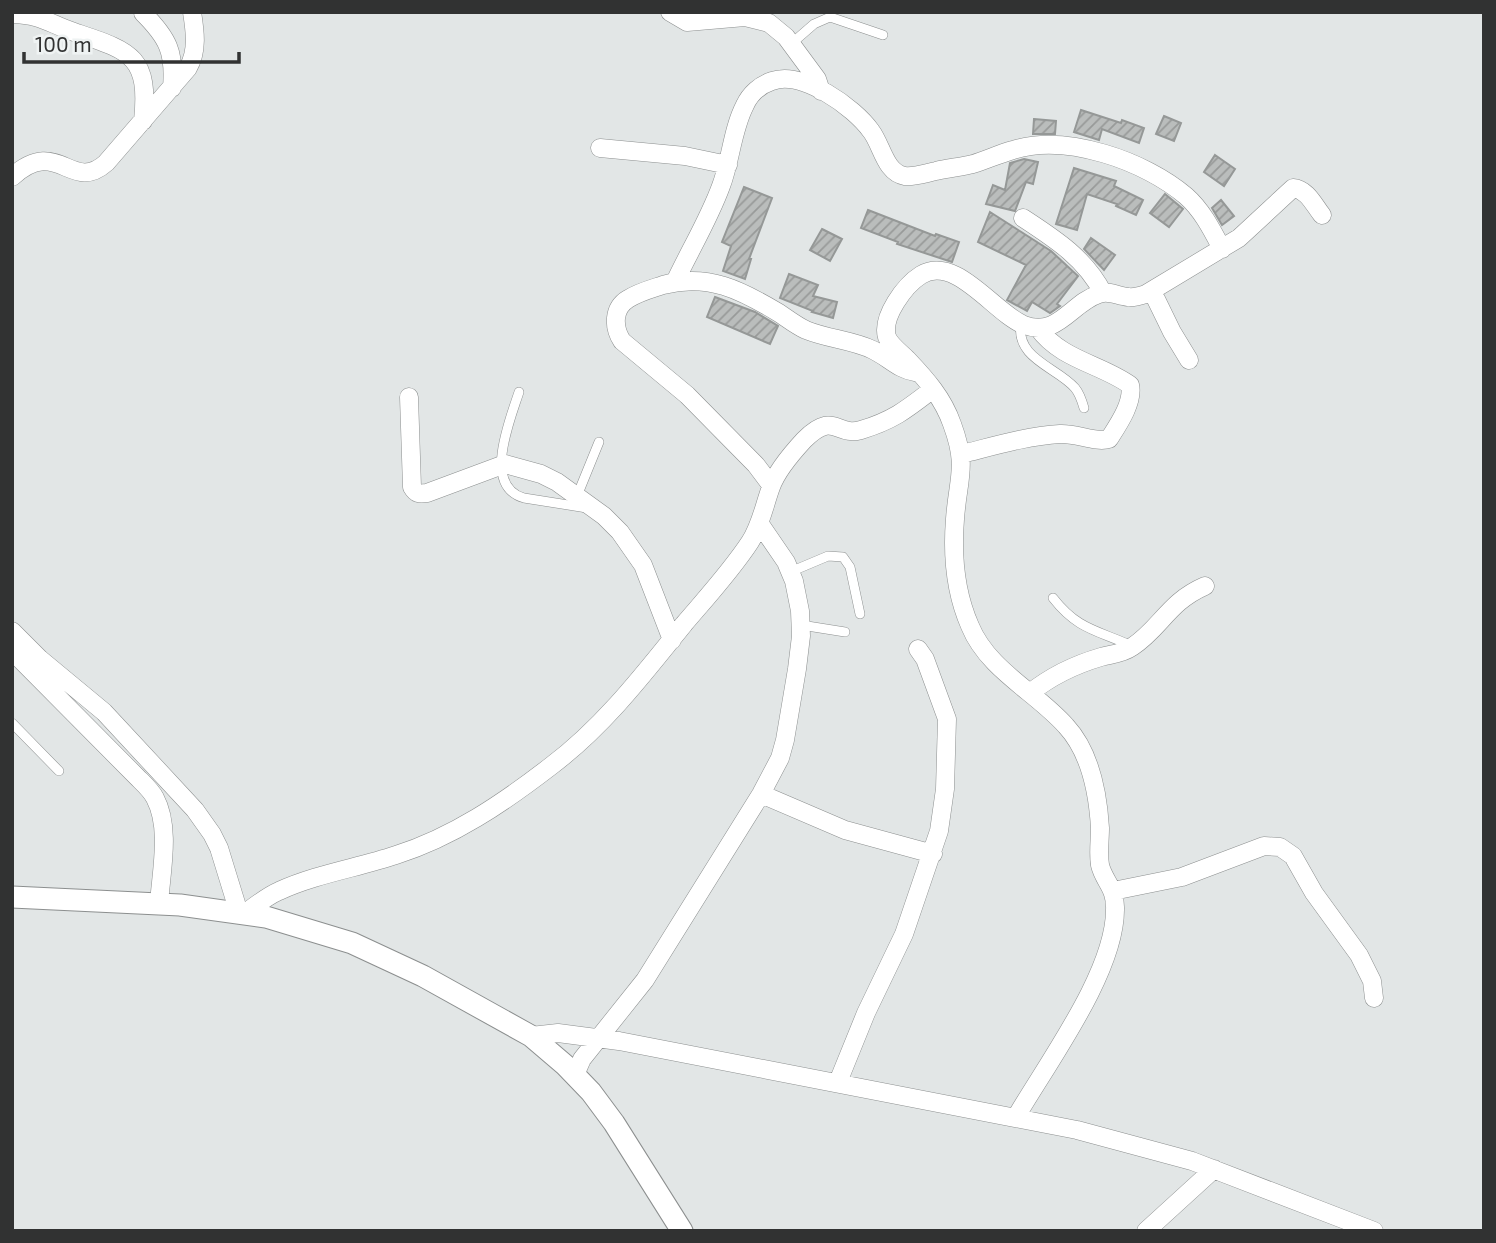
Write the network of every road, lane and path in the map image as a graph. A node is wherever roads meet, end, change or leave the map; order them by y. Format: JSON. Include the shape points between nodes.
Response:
{"nodes":[{"id":1,"x":192,"y":12,"type":"edge"},
{"id":2,"x":143,"y":13,"type":"edge"},
{"id":3,"x":674,"y":13,"type":"edge"},
{"id":4,"x":12,"y":14,"type":"edge"},
{"id":5,"x":883,"y":36,"type":"dead end"},
{"id":6,"x":791,"y":44,"type":"junction"},
{"id":7,"x":172,"y":88,"type":"junction"},
{"id":8,"x":821,"y":91,"type":"junction"},
{"id":9,"x":143,"y":121,"type":"junction"},
{"id":10,"x":600,"y":148,"type":"dead end"},
{"id":11,"x":728,"y":165,"type":"junction"},
{"id":12,"x":12,"y":177,"type":"edge"},
{"id":13,"x":1322,"y":215,"type":"dead end"},
{"id":14,"x":1023,"y":218,"type":"dead end"},
{"id":15,"x":1222,"y":248,"type":"junction"},
{"id":16,"x":675,"y":282,"type":"junction"},
{"id":17,"x":1152,"y":291,"type":"junction"},
{"id":18,"x":1103,"y":293,"type":"junction"},
{"id":19,"x":1021,"y":323,"type":"junction"},
{"id":20,"x":1038,"y":328,"type":"junction"},
{"id":21,"x":1189,"y":360,"type":"dead end"},
{"id":22,"x":919,"y":372,"type":"junction"},
{"id":23,"x":933,"y":388,"type":"junction"},
{"id":24,"x":519,"y":392,"type":"dead end"},
{"id":25,"x":410,"y":397,"type":"dead end"},
{"id":26,"x":1084,"y":408,"type":"dead end"},
{"id":27,"x":599,"y":442,"type":"dead end"},
{"id":28,"x":962,"y":454,"type":"junction"},
{"id":29,"x":501,"y":465,"type":"junction"},
{"id":30,"x":771,"y":485,"type":"junction"},
{"id":31,"x":578,"y":496,"type":"junction"},
{"id":32,"x":595,"y":509,"type":"junction"},
{"id":33,"x":760,"y":524,"type":"junction"},
{"id":34,"x":790,"y":572,"type":"junction"},
{"id":35,"x":1205,"y":586,"type":"dead end"},
{"id":36,"x":1053,"y":597,"type":"dead end"},
{"id":37,"x":860,"y":614,"type":"dead end"},
{"id":38,"x":800,"y":625,"type":"junction"},
{"id":39,"x":12,"y":631,"type":"edge"},
{"id":40,"x":845,"y":632,"type":"dead end"},
{"id":41,"x":672,"y":640,"type":"junction"},
{"id":42,"x":1133,"y":647,"type":"junction"},
{"id":43,"x":918,"y":649,"type":"dead end"},
{"id":44,"x":12,"y":651,"type":"edge"},
{"id":45,"x":1030,"y":693,"type":"junction"},
{"id":46,"x":12,"y":723,"type":"edge"},
{"id":47,"x":59,"y":771,"type":"dead end"},
{"id":48,"x":761,"y":794,"type":"junction"},
{"id":49,"x":933,"y":854,"type":"junction"},
{"id":50,"x":1113,"y":891,"type":"junction"},
{"id":51,"x":12,"y":897,"type":"edge"},
{"id":52,"x":159,"y":904,"type":"junction"},
{"id":53,"x":241,"y":913,"type":"junction"},
{"id":54,"x":1374,"y":998,"type":"dead end"},
{"id":55,"x":531,"y":1036,"type":"junction"},
{"id":56,"x":599,"y":1039,"type":"junction"},
{"id":57,"x":575,"y":1075,"type":"junction"},
{"id":58,"x":838,"y":1082,"type":"junction"},
{"id":59,"x":1016,"y":1117,"type":"junction"},
{"id":60,"x":1214,"y":1169,"type":"junction"},
{"id":61,"x":682,"y":1231,"type":"edge"},
{"id":62,"x":1146,"y":1231,"type":"edge"},
{"id":63,"x":1374,"y":1231,"type":"edge"}],
"edges":[{"from":1,"to":7,"type":"street","via":[[192,61]]},
{"from":2,"to":7,"type":"street","via":[[171,48]]},
{"from":3,"to":6,"type":"street","via":[[687,22],[757,19],[779,29]]},
{"from":4,"to":9,"type":"street","via":[[36,15],[131,56],[144,84]]},
{"from":5,"to":6,"type":"lane","via":[[830,17],[814,23]]},
{"from":6,"to":8,"type":"street"},
{"from":7,"to":9,"type":"street"},
{"from":8,"to":11,"type":"street","via":[[795,79],[772,81],[754,91],[740,115]]},
{"from":8,"to":15,"type":"street","via":[[866,125],[892,170],[901,175],[970,165],[1034,146],[1118,156],[1186,196]]},
{"from":9,"to":12,"type":"street","via":[[99,170],[86,174],[46,160],[29,164]]},
{"from":10,"to":11,"type":"street","via":[[677,154]]},
{"from":11,"to":16,"type":"street"},
{"from":13,"to":15,"type":"street","via":[[1306,194],[1293,188]]},
{"from":14,"to":18,"type":"street","via":[[1074,254],[1092,272]]},
{"from":15,"to":17,"type":"street"},
{"from":16,"to":22,"type":"street","via":[[722,285],[810,331],[860,345],[901,369]]},
{"from":16,"to":30,"type":"street","via":[[624,301],[616,316],[619,335],[687,395]]},
{"from":17,"to":18,"type":"street","via":[[1130,298]]},
{"from":17,"to":21,"type":"street"},
{"from":18,"to":20,"type":"street","via":[[1086,300],[1064,319]]},
{"from":19,"to":20,"type":"street"},
{"from":19,"to":22,"type":"street","via":[[960,277],[938,271],[919,276],[891,313],[887,335]]},
{"from":19,"to":26,"type":"lane","via":[[1024,345],[1041,364],[1075,387]]},
{"from":20,"to":28,"type":"street","via":[[1060,350],[1130,385],[1128,402],[1109,439],[1045,435]]},
{"from":22,"to":23,"type":"street"},
{"from":23,"to":28,"type":"street","via":[[951,420]]},
{"from":23,"to":30,"type":"street","via":[[885,422],[857,431],[829,424],[818,429]]},
{"from":24,"to":29,"type":"lane"},
{"from":25,"to":29,"type":"street","via":[[415,492],[427,493]]},
{"from":27,"to":31,"type":"lane"},
{"from":28,"to":45,"type":"street","via":[[954,520],[957,587],[981,648]]},
{"from":29,"to":31,"type":"street","via":[[541,474]]},
{"from":29,"to":32,"type":"lane","via":[[506,488],[517,496]]},
{"from":30,"to":33,"type":"street"},
{"from":31,"to":32,"type":"street"},
{"from":32,"to":41,"type":"street","via":[[620,532],[643,565]]},
{"from":33,"to":34,"type":"street"},
{"from":33,"to":41,"type":"street","via":[[725,576]]},
{"from":34,"to":37,"type":"lane","via":[[828,556],[843,557],[850,567]]},
{"from":34,"to":38,"type":"street"},
{"from":35,"to":42,"type":"street","via":[[1175,604]]},
{"from":36,"to":42,"type":"lane","via":[[1081,626]]},
{"from":38,"to":40,"type":"lane"},
{"from":38,"to":48,"type":"street","via":[[785,740]]},
{"from":39,"to":53,"type":"street","via":[[104,712],[195,810],[219,848]]},
{"from":41,"to":53,"type":"street","via":[[586,736],[475,819],[396,855],[278,891]]},
{"from":42,"to":45,"type":"street","via":[[1084,664]]},
{"from":43,"to":49,"type":"street","via":[[947,719],[944,789]]},
{"from":44,"to":52,"type":"street","via":[[155,798],[163,839]]},
{"from":45,"to":50,"type":"street","via":[[1068,728],[1084,753],[1098,813],[1100,863]]},
{"from":46,"to":47,"type":"lane"},
{"from":48,"to":49,"type":"street","via":[[845,830]]},
{"from":48,"to":56,"type":"street","via":[[645,980]]},
{"from":49,"to":58,"type":"street","via":[[904,934]]},
{"from":50,"to":54,"type":"street","via":[[1182,877],[1265,846],[1280,848],[1293,856],[1359,955],[1372,981]]},
{"from":50,"to":59,"type":"street","via":[[1113,929],[1100,971]]},
{"from":51,"to":52,"type":"street"},
{"from":52,"to":53,"type":"street"},
{"from":53,"to":55,"type":"street","via":[[352,943]]},
{"from":55,"to":56,"type":"street","via":[[558,1032]]},
{"from":55,"to":57,"type":"street"},
{"from":56,"to":57,"type":"street"},
{"from":56,"to":58,"type":"street"},
{"from":57,"to":61,"type":"street","via":[[614,1123]]},
{"from":58,"to":59,"type":"street"},
{"from":59,"to":60,"type":"street"},
{"from":60,"to":62,"type":"street"},
{"from":60,"to":63,"type":"street"}]}
